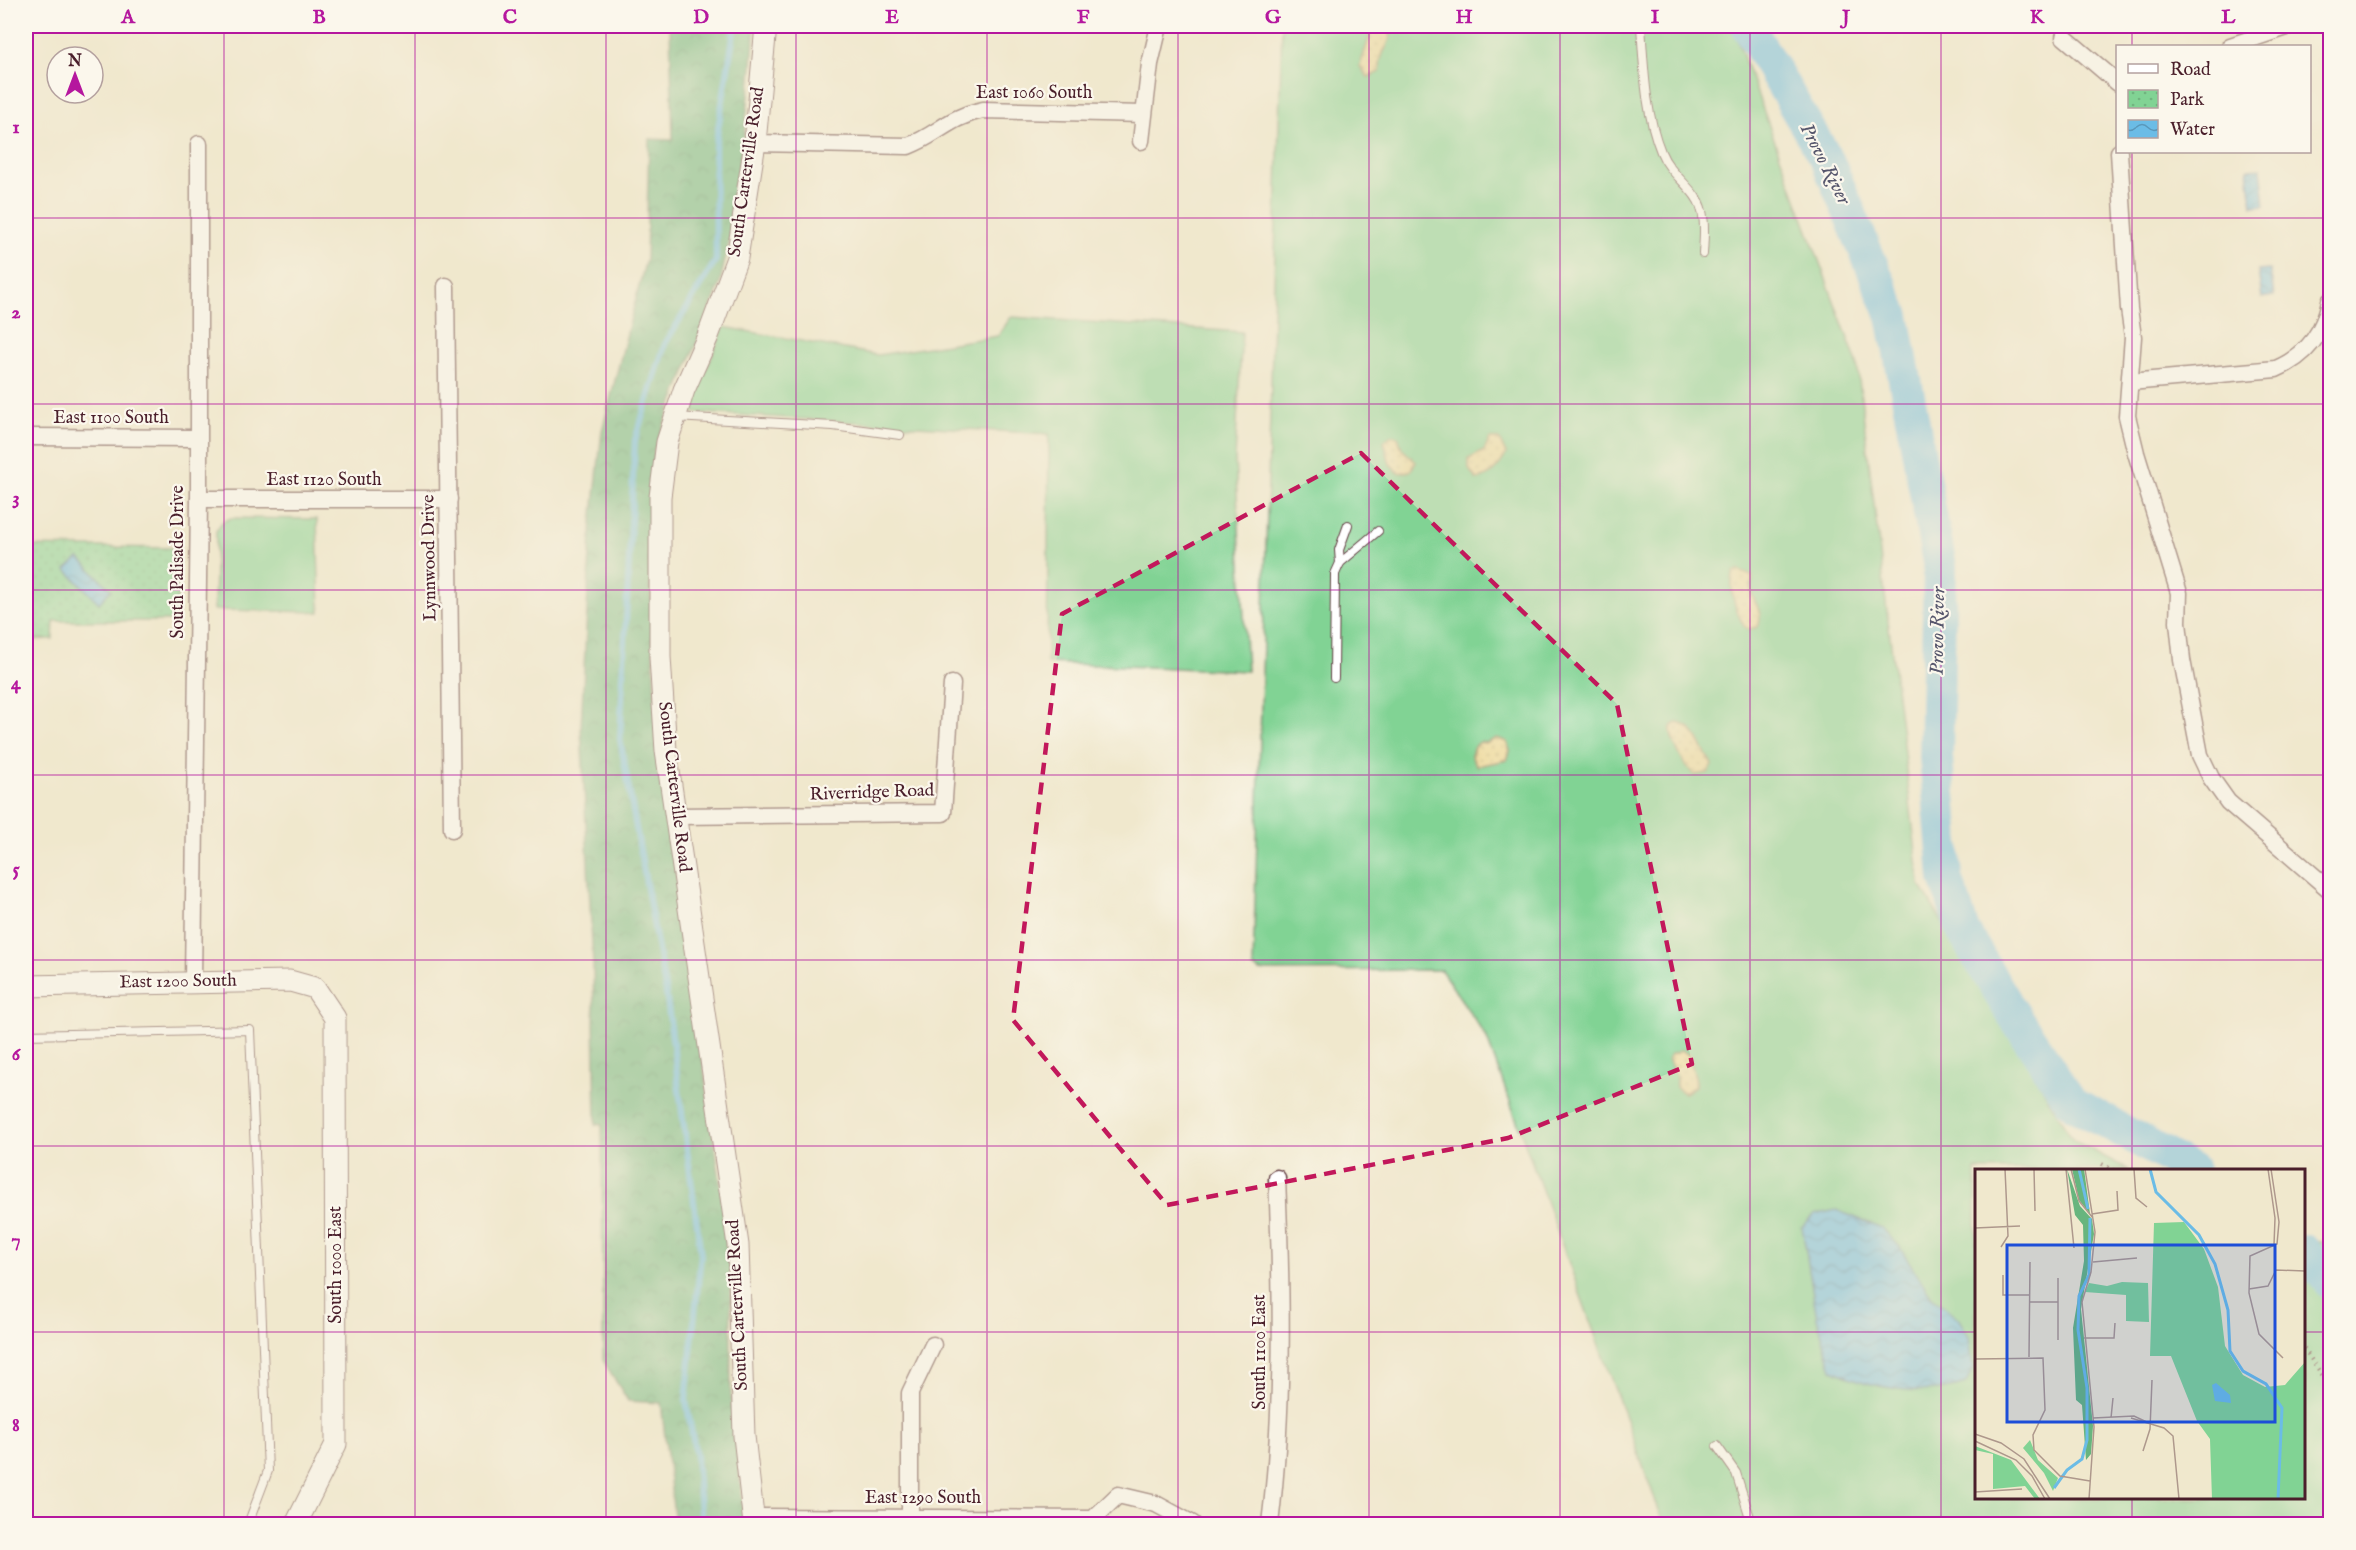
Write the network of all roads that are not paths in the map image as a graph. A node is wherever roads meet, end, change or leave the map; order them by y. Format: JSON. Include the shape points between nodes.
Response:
{"nodes":[{"id":1,"x":766,"y":26,"type":"edge"},
{"id":2,"x":1159,"y":26,"type":"edge"},
{"id":3,"x":1641,"y":26,"type":"edge"},
{"id":4,"x":2290,"y":26,"type":"edge"},
{"id":5,"x":2061,"y":31,"type":"edge"},
{"id":6,"x":2233,"y":45,"type":"edge"},
{"id":7,"x":2116,"y":81,"type":"edge"},
{"id":8,"x":1143,"y":114,"type":"junction"},
{"id":9,"x":1141,"y":141,"type":"dead end"},
{"id":10,"x":754,"y":143,"type":"junction"},
{"id":11,"x":199,"y":144,"type":"dead end"},
{"id":12,"x":2119,"y":153,"type":"edge"},
{"id":13,"x":1703,"y":254,"type":"dead end"},
{"id":14,"x":446,"y":286,"type":"dead end"},
{"id":15,"x":2331,"y":300,"type":"edge"},
{"id":16,"x":2130,"y":382,"type":"junction"},
{"id":17,"x":675,"y":417,"type":"junction"},
{"id":18,"x":900,"y":435,"type":"dead end"},
{"id":19,"x":26,"y":437,"type":"edge"},
{"id":20,"x":197,"y":438,"type":"junction"},
{"id":21,"x":199,"y":499,"type":"junction"},
{"id":22,"x":449,"y":500,"type":"junction"},
{"id":23,"x":1348,"y":525,"type":"dead end"},
{"id":24,"x":1378,"y":531,"type":"dead end"},
{"id":25,"x":1340,"y":563,"type":"junction"},
{"id":26,"x":1334,"y":678,"type":"dead end"},
{"id":27,"x":952,"y":684,"type":"dead end"},
{"id":28,"x":677,"y":816,"type":"junction"},
{"id":29,"x":452,"y":829,"type":"dead end"},
{"id":30,"x":2331,"y":890,"type":"edge"},
{"id":31,"x":193,"y":981,"type":"junction"},
{"id":32,"x":26,"y":986,"type":"edge"},
{"id":33,"x":323,"y":999,"type":"joint"},
{"id":34,"x":26,"y":1035,"type":"edge"},
{"id":35,"x":1277,"y":1178,"type":"dead end"},
{"id":36,"x":933,"y":1345,"type":"dead end"},
{"id":37,"x":1717,"y":1446,"type":"dead end"},
{"id":38,"x":910,"y":1516,"type":"junction"},
{"id":39,"x":753,"y":1520,"type":"edge"},
{"id":40,"x":1095,"y":1522,"type":"edge"},
{"id":41,"x":248,"y":1524,"type":"edge"},
{"id":42,"x":296,"y":1524,"type":"edge"},
{"id":43,"x":1193,"y":1524,"type":"edge"},
{"id":44,"x":1270,"y":1524,"type":"edge"},
{"id":45,"x":1752,"y":1524,"type":"edge"}],
"edges":[{"from":1,"to":10,"type":"street","name":"South Carterville Road"},
{"from":2,"to":8,"type":"street"},
{"from":3,"to":13,"type":"lane","via":[[1642,64],[1655,135],[1667,165],[1697,198],[1704,217]]},
{"from":4,"to":6,"type":"street"},
{"from":5,"to":7,"type":"street"},
{"from":8,"to":9,"type":"street"},
{"from":8,"to":10,"type":"street","name":"East 1060 South","via":[[983,110],[956,117],[908,146]]},
{"from":10,"to":17,"type":"street","name":"South Carterville Road","via":[[737,258]]},
{"from":11,"to":20,"type":"street","name":"South Palisade Drive"},
{"from":12,"to":16,"type":"street","via":[[2133,338]]},
{"from":14,"to":22,"type":"street","name":"Lynnwood Drive"},
{"from":15,"to":16,"type":"street","via":[[2327,318],[2307,349],[2276,369]]},
{"from":16,"to":30,"type":"street","via":[[2127,416],[2179,593],[2182,660],[2200,754],[2228,802]]},
{"from":17,"to":18,"type":"lane","via":[[834,426]]},
{"from":17,"to":28,"type":"street","name":"South Carterville Road","via":[[663,462],[660,497],[660,657],[666,751]]},
{"from":19,"to":20,"type":"street","name":"East 1100 South"},
{"from":20,"to":21,"type":"street","name":"South Palisade Drive"},
{"from":21,"to":22,"type":"street","name":"East 1120 South"},
{"from":21,"to":31,"type":"street","name":"South Palisade Drive"},
{"from":22,"to":29,"type":"street","name":"Lynnwood Drive"},
{"from":23,"to":25,"type":"lane","via":[[1339,550]]},
{"from":24,"to":25,"type":"lane"},
{"from":25,"to":26,"type":"lane","via":[[1335,574]]},
{"from":27,"to":28,"type":"street","name":"Riverridge Road","via":[[943,813]]},
{"from":28,"to":39,"type":"street","name":"South Carterville Road","via":[[738,1245],[744,1436]]},
{"from":31,"to":32,"type":"street","name":"East 1200 South"},
{"from":31,"to":33,"type":"street","name":"East 1200 South","via":[[290,981],[315,988]]},
{"from":33,"to":42,"type":"street","name":"South 1000 East","via":[[335,1018],[336,1444]]},
{"from":34,"to":41,"type":"lane","via":[[250,1030],[268,1471]]},
{"from":35,"to":44,"type":"street","name":"South 1100 East","via":[[1280,1437]]},
{"from":36,"to":38,"type":"street","via":[[910,1393]]},
{"from":37,"to":45,"type":"lane","via":[[1736,1473]]},
{"from":38,"to":39,"type":"street","name":"East 1290 South"},
{"from":38,"to":40,"type":"street","name":"East 1290 South"},
{"from":40,"to":43,"type":"street","name":"East 1290 South","via":[[1118,1495],[1156,1504]]}]}
